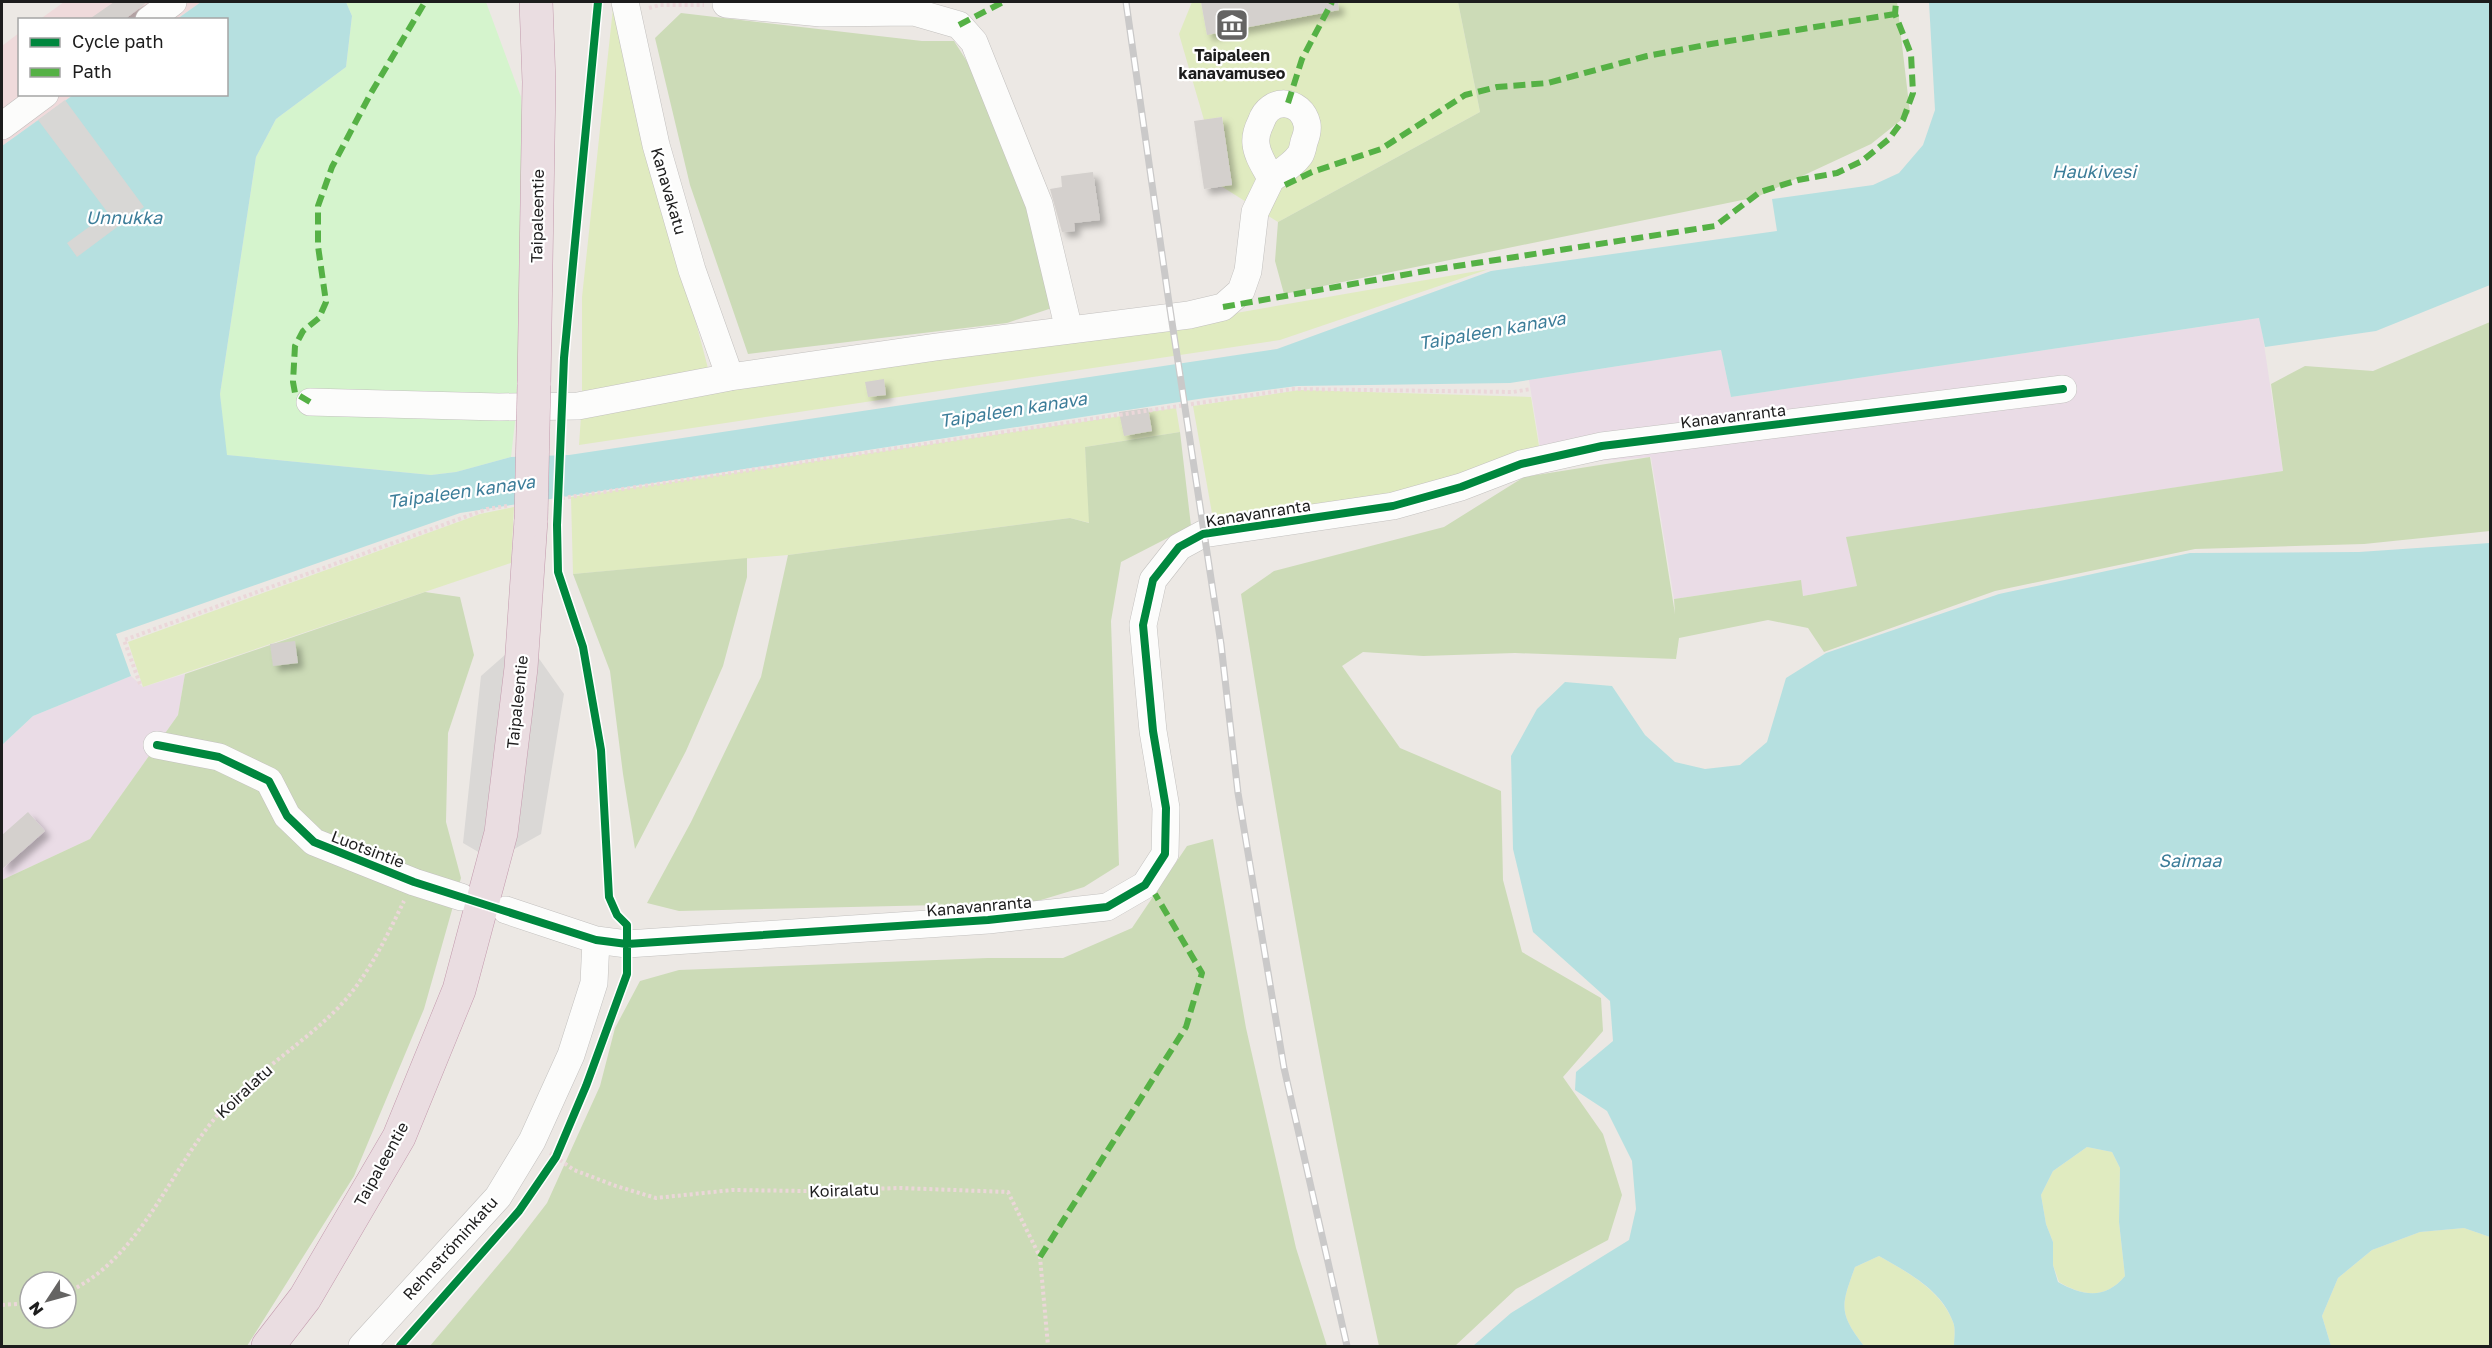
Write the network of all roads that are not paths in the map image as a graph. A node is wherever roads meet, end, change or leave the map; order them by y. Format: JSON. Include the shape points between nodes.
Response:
{"nodes":[{"id":1,"x":173,"y":2,"type":"edge"},
{"id":2,"x":536,"y":2,"type":"edge"},
{"id":3,"x":726,"y":4,"type":"road end"},
{"id":4,"x":626,"y":8,"type":"edge"},
{"id":5,"x":151,"y":18,"type":"edge"},
{"id":6,"x":42,"y":96,"type":"edge"},
{"id":7,"x":2,"y":126,"type":"edge"},
{"id":8,"x":1271,"y":179,"type":"dead end"},
{"id":9,"x":1070,"y":330,"type":"junction"},
{"id":10,"x":730,"y":377,"type":"junction"},
{"id":11,"x":2062,"y":389,"type":"dead end"},
{"id":12,"x":310,"y":402,"type":"dead end"},
{"id":13,"x":157,"y":745,"type":"dead end"},
{"id":14,"x":461,"y":897,"type":"dead end"},
{"id":15,"x":506,"y":910,"type":"dead end"},
{"id":16,"x":596,"y":940,"type":"junction"},
{"id":17,"x":268,"y":1347,"type":"edge"},
{"id":18,"x":362,"y":1347,"type":"edge"}],
"edges":[{"from":1,"to":5,"type":"street"},
{"from":2,"to":17,"type":"highway","name":"Taipaleentie","bridge":true,"via":[[539,82],[534,385],[542,504],[501,833],[459,990],[399,1137],[305,1298]]},
{"from":3,"to":9,"type":"street","via":[[820,13],[914,12],[958,24],[974,42],[1039,204]]},
{"from":4,"to":10,"type":"street","name":"Kanavakatu","via":[[656,146],[692,270]]},
{"from":6,"to":7,"type":"street"},
{"from":8,"to":9,"type":"street","via":[[1255,212],[1248,271],[1241,291],[1223,307]]},
{"from":9,"to":10,"type":"street"},
{"from":10,"to":12,"type":"street","via":[[578,406]]},
{"from":11,"to":16,"type":"street","name":"Kanavanranta","via":[[1602,446],[1521,464],[1461,487],[1393,506],[1203,534],[1179,547],[1153,580],[1143,625],[1153,731],[1166,808],[1165,854],[1145,885],[1107,907],[988,920],[627,944]]},
{"from":13,"to":14,"type":"street","name":"Luotsintie","via":[[219,757],[269,781],[286,816],[314,842]]},
{"from":15,"to":16,"type":"street"},
{"from":16,"to":18,"type":"street","name":"Rehnströminkatu","via":[[594,983],[570,1055],[532,1141],[498,1197]]}]}
